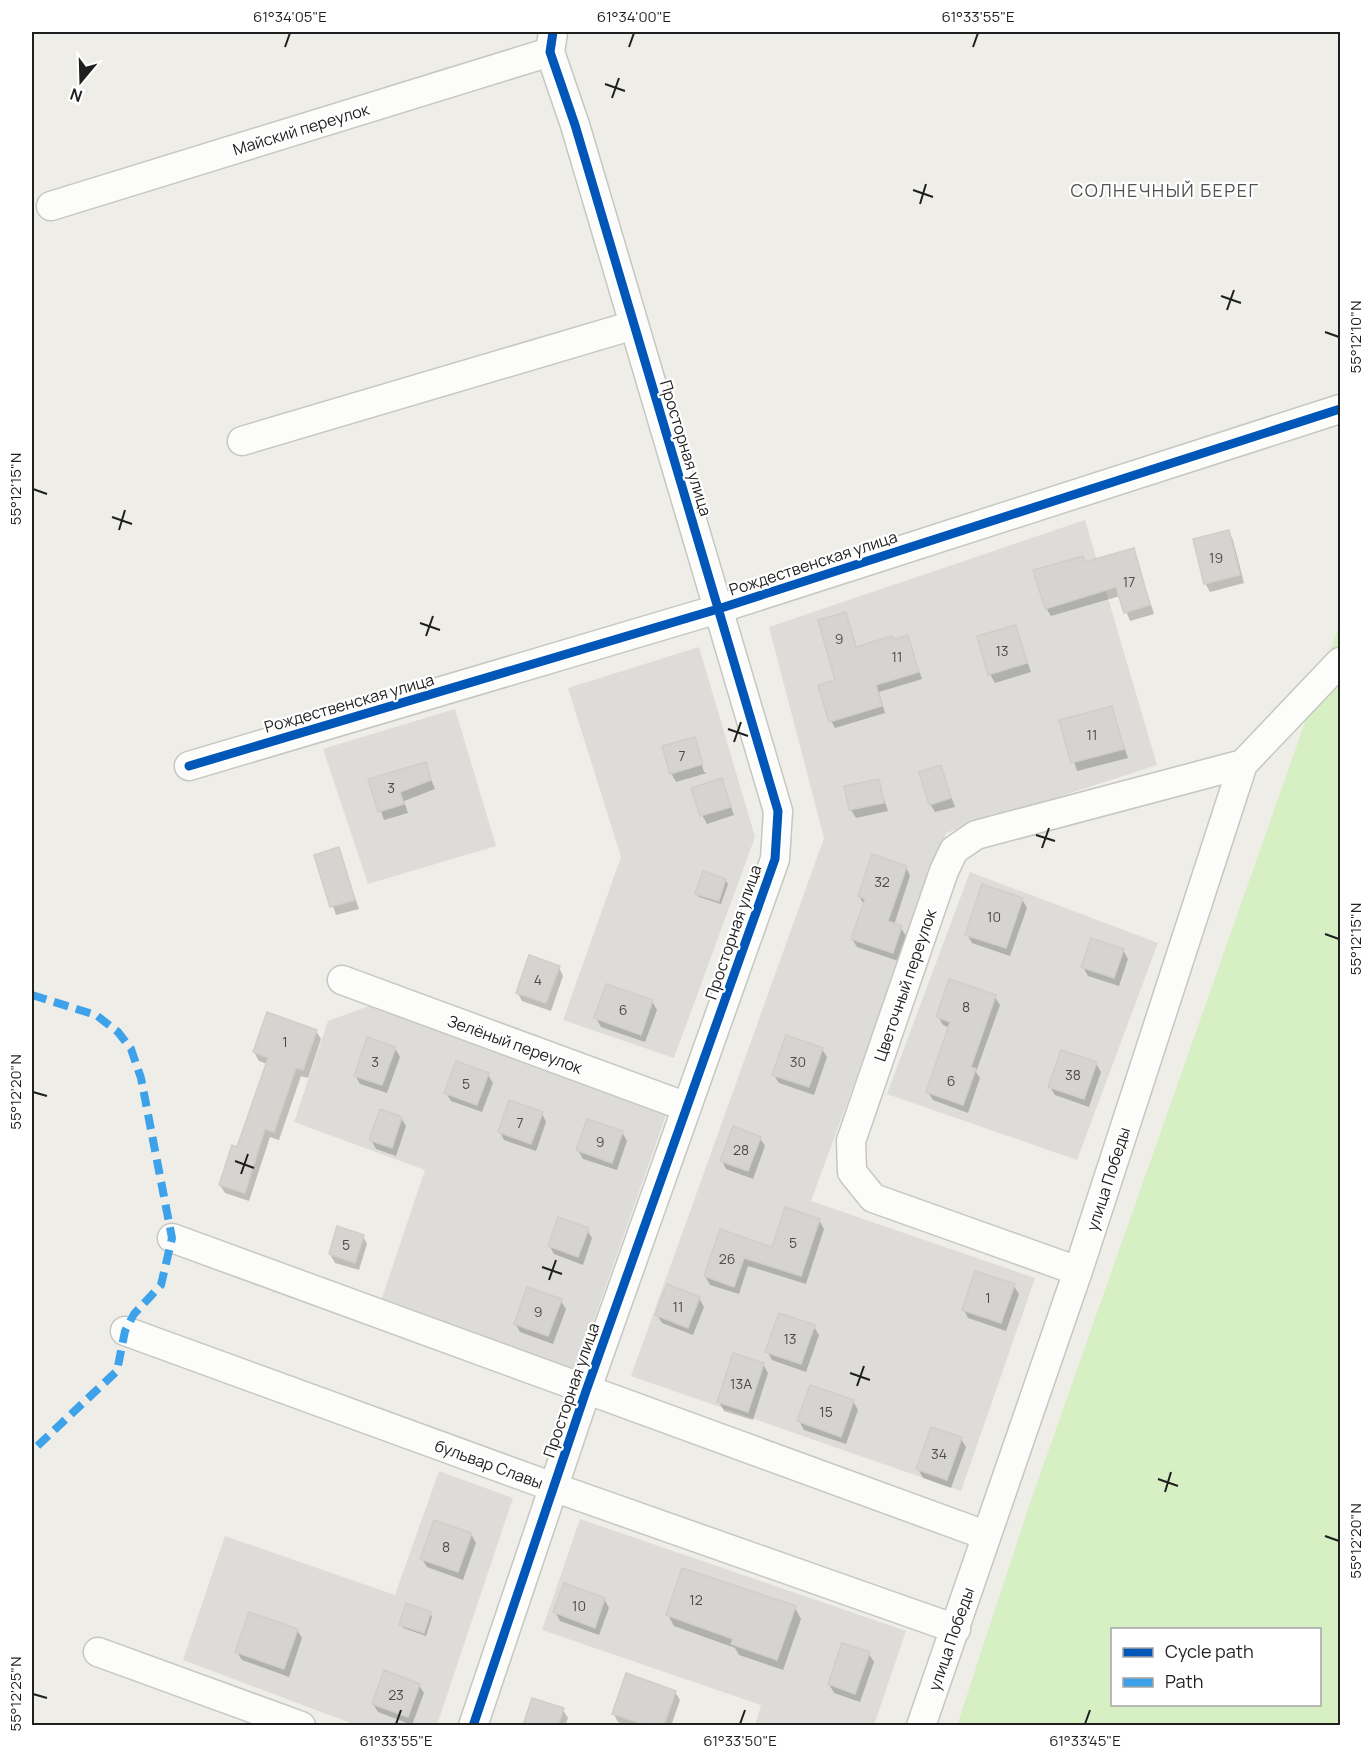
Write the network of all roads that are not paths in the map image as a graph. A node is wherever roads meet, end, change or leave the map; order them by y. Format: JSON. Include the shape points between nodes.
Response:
{"nodes":[{"id":1,"x":552,"y":42,"type":"edge"},
{"id":2,"x":51,"y":206,"type":"dead end"},
{"id":3,"x":634,"y":325,"type":"junction"},
{"id":4,"x":1341,"y":409,"type":"edge"},
{"id":5,"x":242,"y":441,"type":"dead end"},
{"id":6,"x":718,"y":609,"type":"junction"},
{"id":7,"x":1341,"y":662,"type":"edge"},
{"id":8,"x":1243,"y":764,"type":"junction"},
{"id":9,"x":189,"y":766,"type":"dead end"},
{"id":10,"x":342,"y":980,"type":"dead end"},
{"id":11,"x":687,"y":1107,"type":"junction"},
{"id":12,"x":172,"y":1238,"type":"dead end"},
{"id":13,"x":1078,"y":1271,"type":"junction"},
{"id":14,"x":125,"y":1332,"type":"dead end"},
{"id":15,"x":586,"y":1391,"type":"junction"},
{"id":16,"x":553,"y":1487,"type":"junction"},
{"id":17,"x":985,"y":1535,"type":"junction"},
{"id":18,"x":956,"y":1629,"type":"junction"},
{"id":19,"x":98,"y":1652,"type":"dead end"},
{"id":20,"x":301,"y":1725,"type":"edge"},
{"id":21,"x":473,"y":1725,"type":"edge"},
{"id":22,"x":921,"y":1725,"type":"edge"}],
"edges":[{"from":1,"to":2,"type":"street","name":"Майский переулок"},
{"from":1,"to":3,"type":"street","name":"Просторная улица"},
{"from":3,"to":5,"type":"street"},
{"from":3,"to":6,"type":"street","name":"Просторная улица"},
{"from":4,"to":6,"type":"street","name":"Рождественская улица"},
{"from":6,"to":9,"type":"street","name":"Рождественская улица"},
{"from":6,"to":11,"type":"street","name":"Просторная улица","via":[[777,811],[775,860]]},
{"from":7,"to":8,"type":"street","name":"улица Победы"},
{"from":8,"to":13,"type":"street","name":"улица Победы"},
{"from":8,"to":13,"type":"street","name":"Цветочный переулок","via":[[976,836],[954,850],[852,1141],[852,1172],[873,1198]]},
{"from":10,"to":11,"type":"street","name":"Зелёный переулок"},
{"from":11,"to":15,"type":"street","name":"Просторная улица"},
{"from":12,"to":15,"type":"street"},
{"from":13,"to":17,"type":"street","name":"улица Победы"},
{"from":14,"to":16,"type":"street","name":"бульвар Славы"},
{"from":15,"to":16,"type":"street","name":"Просторная улица"},
{"from":15,"to":17,"type":"street"},
{"from":16,"to":18,"type":"street","name":"бульвар Славы"},
{"from":16,"to":21,"type":"street","name":"Просторная улица"},
{"from":17,"to":18,"type":"street","name":"улица Победы"},
{"from":18,"to":22,"type":"street","name":"улица Победы"},
{"from":19,"to":20,"type":"street"}]}
